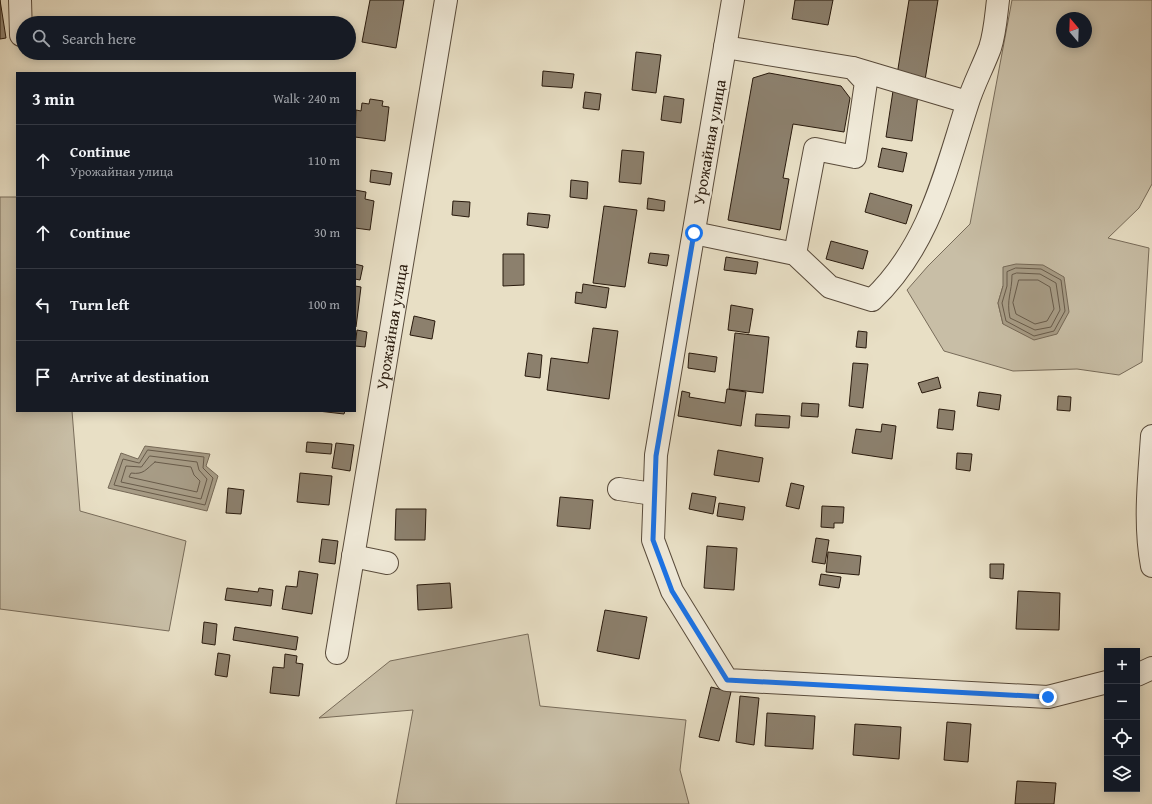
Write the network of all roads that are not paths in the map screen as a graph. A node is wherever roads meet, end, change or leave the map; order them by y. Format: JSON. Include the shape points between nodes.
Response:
{"nodes":[{"id":1,"x":20,"y":0,"type":"edge"},
{"id":2,"x":446,"y":0,"type":"edge"},
{"id":3,"x":733,"y":0,"type":"edge"},
{"id":4,"x":998,"y":0,"type":"edge"},
{"id":5,"x":20,"y":16,"type":"edge"},
{"id":6,"x":725,"y":46,"type":"junction"},
{"id":7,"x":853,"y":68,"type":"junction"},
{"id":8,"x":967,"y":102,"type":"junction"},
{"id":9,"x":694,"y":233,"type":"junction"},
{"id":10,"x":795,"y":254,"type":"junction"},
{"id":11,"x":1152,"y":436,"type":"edge"},
{"id":12,"x":619,"y":489,"type":"dead end"},
{"id":13,"x":653,"y":494,"type":"junction"},
{"id":14,"x":353,"y":556,"type":"junction"},
{"id":15,"x":387,"y":562,"type":"dead end"},
{"id":16,"x":1152,"y":566,"type":"edge"},
{"id":17,"x":337,"y":653,"type":"dead end"},
{"id":18,"x":1152,"y":668,"type":"edge"},
{"id":19,"x":1140,"y":674,"type":"edge"},
{"id":20,"x":1104,"y":683,"type":"edge"}],
"edges":[{"from":1,"to":5,"type":"street"},
{"from":2,"to":14,"type":"street","name":"Урожайная улица"},
{"from":3,"to":6,"type":"street","name":"Урожайная улица"},
{"from":4,"to":8,"type":"street","via":[[990,47]]},
{"from":6,"to":7,"type":"street"},
{"from":6,"to":9,"type":"street","name":"Урожайная улица"},
{"from":7,"to":8,"type":"street"},
{"from":7,"to":10,"type":"street","via":[[866,82],[855,157],[815,149]]},
{"from":8,"to":10,"type":"street","via":[[933,211],[914,247],[890,283],[872,300],[830,286]]},
{"from":9,"to":10,"type":"street"},
{"from":9,"to":13,"type":"street","name":"Урожайная улица","via":[[656,456]]},
{"from":11,"to":16,"type":"street","via":[[1148,507]]},
{"from":12,"to":13,"type":"street"},
{"from":13,"to":20,"type":"street","name":"Урожайная улица","via":[[653,540],[672,591],[727,680],[1048,697]]},
{"from":14,"to":15,"type":"street"},
{"from":14,"to":17,"type":"street","name":"Урожайная улица"},
{"from":18,"to":19,"type":"street"}]}
